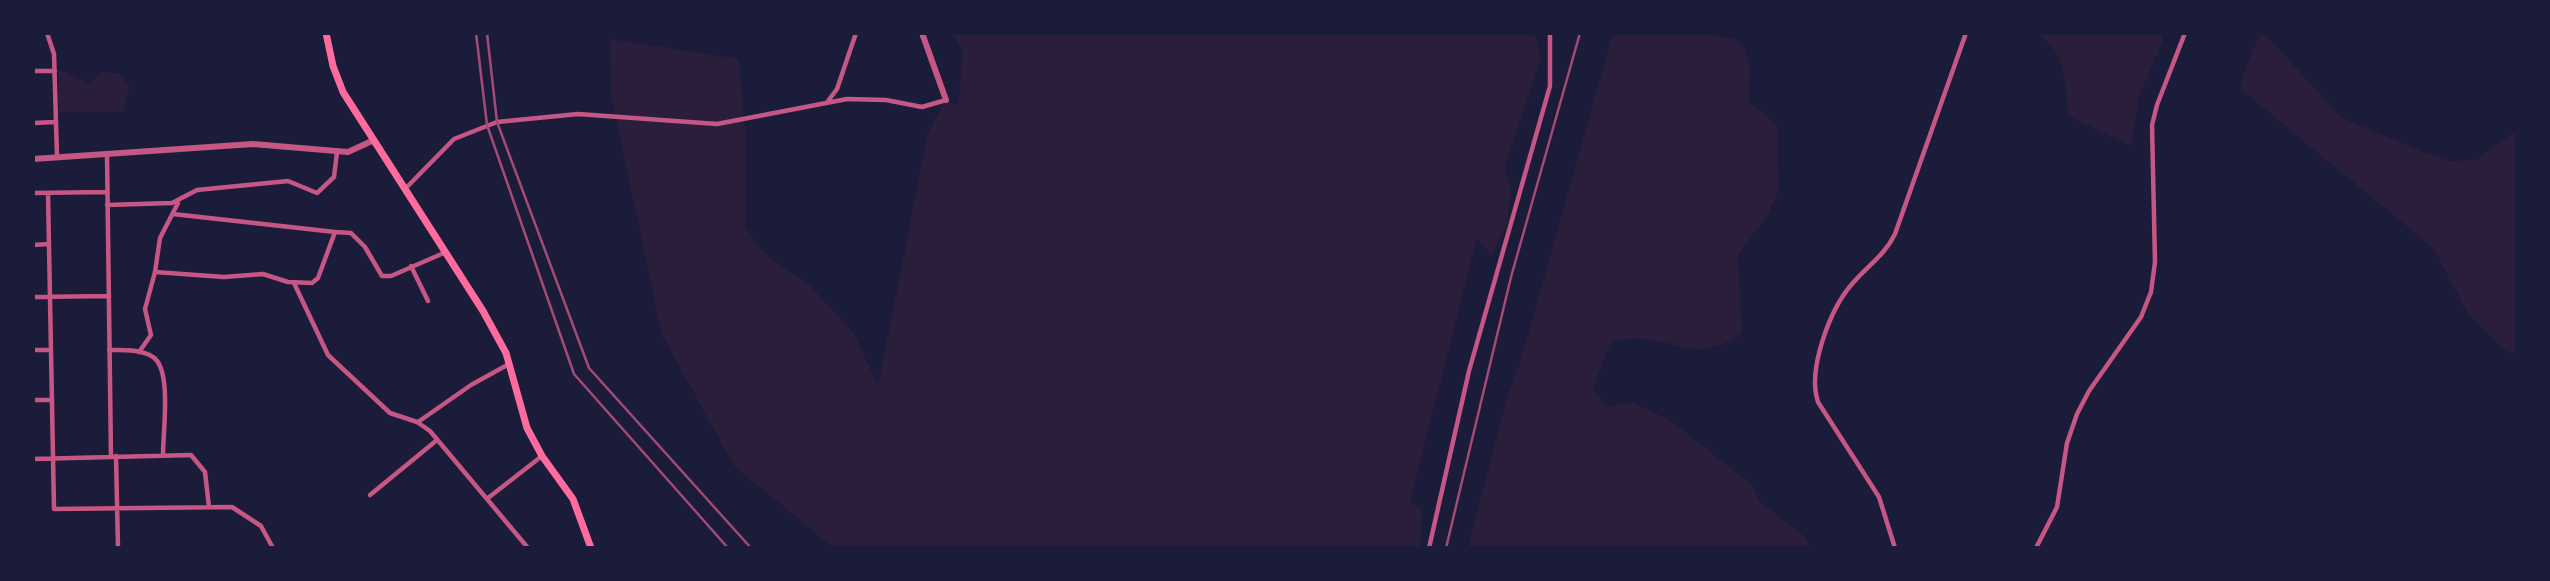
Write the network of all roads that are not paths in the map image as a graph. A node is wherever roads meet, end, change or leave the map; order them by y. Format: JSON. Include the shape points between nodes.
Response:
{"nodes":[{"id":1,"x":47,"y":33,"type":"edge"},
{"id":2,"x":326,"y":33,"type":"edge"},
{"id":3,"x":856,"y":33,"type":"edge"},
{"id":4,"x":922,"y":33,"type":"edge"},
{"id":5,"x":1550,"y":33,"type":"edge"},
{"id":6,"x":1966,"y":33,"type":"edge"},
{"id":7,"x":2185,"y":33,"type":"edge"},
{"id":8,"x":33,"y":71,"type":"edge"},
{"id":9,"x":55,"y":71,"type":"junction"},
{"id":10,"x":946,"y":100,"type":"joint"},
{"id":11,"x":827,"y":101,"type":"junction"},
{"id":12,"x":56,"y":122,"type":"junction"},
{"id":13,"x":33,"y":123,"type":"edge"},
{"id":14,"x":374,"y":140,"type":"junction"},
{"id":15,"x":337,"y":152,"type":"junction"},
{"id":16,"x":107,"y":155,"type":"junction"},
{"id":17,"x":33,"y":159,"type":"edge"},
{"id":18,"x":57,"y":159,"type":"junction"},
{"id":19,"x":404,"y":190,"type":"junction"},
{"id":20,"x":107,"y":192,"type":"junction"},
{"id":21,"x":48,"y":193,"type":"junction"},
{"id":22,"x":33,"y":194,"type":"edge"},
{"id":23,"x":178,"y":202,"type":"junction"},
{"id":24,"x":107,"y":205,"type":"junction"},
{"id":25,"x":173,"y":214,"type":"junction"},
{"id":26,"x":335,"y":232,"type":"junction"},
{"id":27,"x":33,"y":244,"type":"edge"},
{"id":28,"x":49,"y":244,"type":"junction"},
{"id":29,"x":446,"y":252,"type":"junction"},
{"id":30,"x":411,"y":266,"type":"junction"},
{"id":31,"x":155,"y":272,"type":"junction"},
{"id":32,"x":293,"y":283,"type":"junction"},
{"id":33,"x":50,"y":296,"type":"junction"},
{"id":34,"x":108,"y":296,"type":"junction"},
{"id":35,"x":33,"y":297,"type":"edge"},
{"id":36,"x":428,"y":301,"type":"dead end"},
{"id":37,"x":33,"y":350,"type":"edge"},
{"id":38,"x":50,"y":350,"type":"junction"},
{"id":39,"x":109,"y":350,"type":"junction"},
{"id":40,"x":139,"y":352,"type":"junction"},
{"id":41,"x":509,"y":364,"type":"junction"},
{"id":42,"x":33,"y":400,"type":"edge"},
{"id":43,"x":51,"y":400,"type":"junction"},
{"id":44,"x":417,"y":422,"type":"junction"},
{"id":45,"x":437,"y":440,"type":"junction"},
{"id":46,"x":163,"y":454,"type":"junction"},
{"id":47,"x":114,"y":456,"type":"junction"},
{"id":48,"x":542,"y":456,"type":"junction"},
{"id":49,"x":53,"y":458,"type":"junction"},
{"id":50,"x":33,"y":459,"type":"edge"},
{"id":51,"x":370,"y":495,"type":"dead end"},
{"id":52,"x":488,"y":498,"type":"junction"},
{"id":53,"x":117,"y":507,"type":"junction"},
{"id":54,"x":209,"y":507,"type":"junction"},
{"id":55,"x":118,"y":548,"type":"edge"},
{"id":56,"x":273,"y":548,"type":"edge"},
{"id":57,"x":528,"y":548,"type":"edge"},
{"id":58,"x":591,"y":548,"type":"edge"},
{"id":59,"x":1429,"y":548,"type":"edge"},
{"id":60,"x":1895,"y":548,"type":"edge"},
{"id":61,"x":2036,"y":548,"type":"edge"}],
"edges":[{"from":1,"to":9,"type":"street"},
{"from":2,"to":14,"type":"main road","via":[[343,92]]},
{"from":3,"to":11,"type":"street","via":[[837,89]]},
{"from":4,"to":10,"type":"street"},
{"from":5,"to":59,"type":"street","via":[[1550,86],[1469,371]]},
{"from":6,"to":60,"type":"street","via":[[1895,234],[1847,290],[1815,367],[1818,402],[1879,497]]},
{"from":7,"to":61,"type":"street","via":[[2152,125],[2155,262],[2151,292],[2137,323],[2077,414],[2067,443],[2057,507]]},
{"from":8,"to":9,"type":"street"},
{"from":9,"to":12,"type":"street"},
{"from":10,"to":11,"type":"street","via":[[928,107],[886,100]]},
{"from":11,"to":19,"type":"street","via":[[717,124],[578,114],[497,122],[454,139]]},
{"from":12,"to":13,"type":"street"},
{"from":12,"to":18,"type":"street"},
{"from":14,"to":15,"type":"street"},
{"from":14,"to":19,"type":"main road"},
{"from":15,"to":16,"type":"street","via":[[253,144]]},
{"from":15,"to":23,"type":"street","via":[[334,177],[317,193],[288,181],[197,190]]},
{"from":16,"to":18,"type":"street"},
{"from":16,"to":20,"type":"street"},
{"from":17,"to":18,"type":"street"},
{"from":19,"to":29,"type":"main road"},
{"from":20,"to":21,"type":"street"},
{"from":20,"to":24,"type":"street"},
{"from":21,"to":22,"type":"street"},
{"from":21,"to":28,"type":"street"},
{"from":23,"to":24,"type":"street"},
{"from":23,"to":25,"type":"street"},
{"from":24,"to":34,"type":"street"},
{"from":25,"to":26,"type":"street"},
{"from":25,"to":31,"type":"street","via":[[160,238]]},
{"from":26,"to":30,"type":"street","via":[[351,233],[382,276]]},
{"from":26,"to":32,"type":"street","via":[[318,278],[312,283]]},
{"from":27,"to":28,"type":"street"},
{"from":28,"to":33,"type":"street"},
{"from":29,"to":30,"type":"street"},
{"from":29,"to":41,"type":"main road"},
{"from":30,"to":36,"type":"street"},
{"from":31,"to":32,"type":"street","via":[[217,277],[263,274]]},
{"from":31,"to":40,"type":"street","via":[[145,309],[150,335]]},
{"from":32,"to":44,"type":"street","via":[[328,355],[390,413]]},
{"from":33,"to":34,"type":"street"},
{"from":33,"to":35,"type":"street"},
{"from":33,"to":38,"type":"street"},
{"from":34,"to":39,"type":"street"},
{"from":37,"to":38,"type":"street"},
{"from":38,"to":43,"type":"street"},
{"from":39,"to":40,"type":"street"},
{"from":39,"to":47,"type":"street"},
{"from":40,"to":46,"type":"street","via":[[152,356],[164,372]]},
{"from":41,"to":44,"type":"street"},
{"from":41,"to":48,"type":"main road","via":[[527,428]]},
{"from":42,"to":43,"type":"street"},
{"from":43,"to":49,"type":"street"},
{"from":44,"to":45,"type":"street"},
{"from":45,"to":51,"type":"street"},
{"from":45,"to":52,"type":"street"},
{"from":46,"to":47,"type":"street"},
{"from":46,"to":54,"type":"street","via":[[182,453],[198,459],[205,472]]},
{"from":47,"to":49,"type":"street"},
{"from":47,"to":53,"type":"street"},
{"from":48,"to":52,"type":"street"},
{"from":48,"to":58,"type":"main road","via":[[573,499]]},
{"from":49,"to":50,"type":"street"},
{"from":49,"to":53,"type":"street","via":[[54,509]]},
{"from":52,"to":57,"type":"street"},
{"from":53,"to":54,"type":"street"},
{"from":53,"to":55,"type":"street"},
{"from":54,"to":56,"type":"street","via":[[232,507],[248,516],[261,526]]}]}
